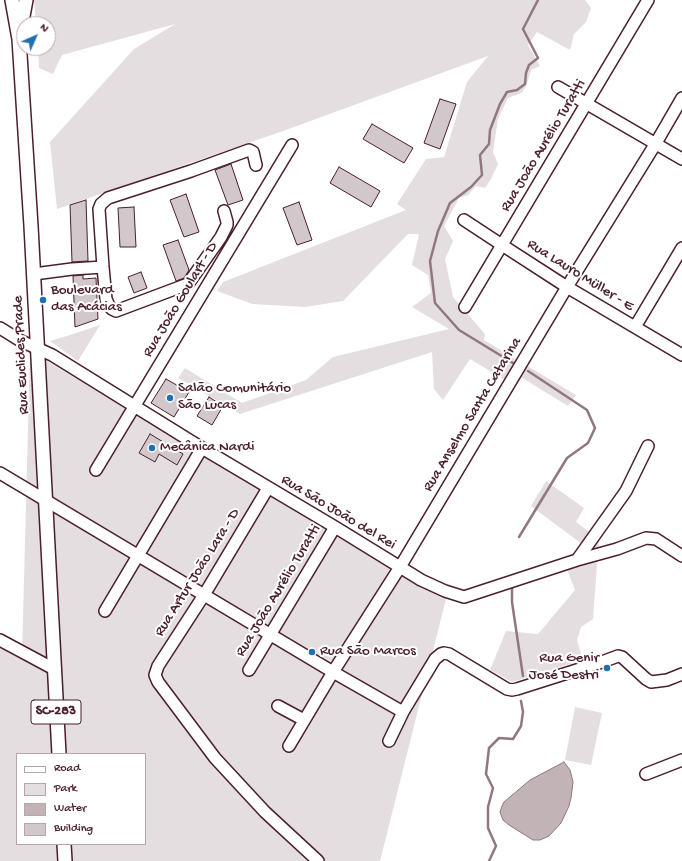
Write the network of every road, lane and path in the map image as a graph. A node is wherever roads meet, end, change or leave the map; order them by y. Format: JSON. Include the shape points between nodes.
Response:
{"nodes":[{"id":1,"x":12,"y":0,"type":"edge"},
{"id":2,"x":15,"y":0,"type":"edge"},
{"id":3,"x":20,"y":0,"type":"edge"},
{"id":4,"x":26,"y":0,"type":"edge"},
{"id":5,"x":648,"y":0,"type":"edge"},
{"id":6,"x":23,"y":16,"type":"edge"},
{"id":7,"x":16,"y":22,"type":"edge"},
{"id":8,"x":20,"y":56,"type":"edge"},
{"id":9,"x":558,"y":87,"type":"dead end"},
{"id":10,"x":682,"y":98,"type":"edge"},
{"id":11,"x":587,"y":103,"type":"junction"},
{"id":12,"x":656,"y":143,"type":"junction"},
{"id":13,"x":292,"y":145,"type":"dead end"},
{"id":14,"x":682,"y":159,"type":"edge"},
{"id":15,"x":256,"y":165,"type":"dead end"},
{"id":16,"x":224,"y":212,"type":"dead end"},
{"id":17,"x":464,"y":220,"type":"dead end"},
{"id":18,"x":502,"y":245,"type":"junction"},
{"id":19,"x":682,"y":248,"type":"edge"},
{"id":20,"x":103,"y":267,"type":"junction"},
{"id":21,"x":34,"y":274,"type":"junction"},
{"id":22,"x":567,"y":287,"type":"junction"},
{"id":23,"x":465,"y":307,"type":"dead end"},
{"id":24,"x":635,"y":327,"type":"junction"},
{"id":25,"x":0,"y":328,"type":"edge"},
{"id":26,"x":37,"y":348,"type":"junction"},
{"id":27,"x":682,"y":355,"type":"edge"},
{"id":28,"x":134,"y":406,"type":"junction"},
{"id":29,"x":648,"y":446,"type":"dead end"},
{"id":30,"x":202,"y":448,"type":"junction"},
{"id":31,"x":96,"y":470,"type":"dead end"},
{"id":32,"x":0,"y":475,"type":"edge"},
{"id":33,"x":268,"y":488,"type":"junction"},
{"id":34,"x":45,"y":500,"type":"junction"},
{"id":35,"x":335,"y":527,"type":"junction"},
{"id":36,"x":138,"y":556,"type":"junction"},
{"id":37,"x":682,"y":556,"type":"edge"},
{"id":38,"x":577,"y":560,"type":"junction"},
{"id":39,"x":400,"y":567,"type":"junction"},
{"id":40,"x":204,"y":595,"type":"junction"},
{"id":41,"x":105,"y":611,"type":"dead end"},
{"id":42,"x":270,"y":635,"type":"junction"},
{"id":43,"x":0,"y":640,"type":"edge"},
{"id":44,"x":54,"y":669,"type":"junction"},
{"id":45,"x":249,"y":670,"type":"dead end"},
{"id":46,"x":333,"y":672,"type":"junction"},
{"id":47,"x":682,"y":674,"type":"edge"},
{"id":48,"x":278,"y":706,"type":"dead end"},
{"id":49,"x":404,"y":712,"type":"junction"},
{"id":50,"x":304,"y":720,"type":"junction"},
{"id":51,"x":389,"y":741,"type":"dead end"},
{"id":52,"x":289,"y":746,"type":"dead end"},
{"id":53,"x":59,"y":753,"type":"edge"},
{"id":54,"x":682,"y":760,"type":"edge"},
{"id":55,"x":646,"y":774,"type":"dead end"},
{"id":56,"x":64,"y":845,"type":"edge"},
{"id":57,"x":64,"y":861,"type":"edge"},
{"id":58,"x":318,"y":861,"type":"edge"}],
"edges":[{"from":1,"to":7,"type":"main road","name":"Rua Euclides Prade"},
{"from":2,"to":3,"type":"main road"},
{"from":4,"to":6,"type":"main road","name":"Rua Euclides Prade"},
{"from":5,"to":11,"type":"street","name":"Rua João Aurélio Turatti"},
{"from":8,"to":21,"type":"main road","name":"Rua Euclides Prade"},
{"from":9,"to":11,"type":"street"},
{"from":10,"to":12,"type":"street","name":"Rua Anselmo Santa Catarina"},
{"from":11,"to":12,"type":"street"},
{"from":11,"to":18,"type":"street","name":"Rua João Aurélio Turatti"},
{"from":12,"to":14,"type":"street"},
{"from":12,"to":22,"type":"street","name":"Rua Anselmo Santa Catarina"},
{"from":13,"to":28,"type":"street","name":"Rua João Goulart - D"},
{"from":15,"to":20,"type":"street","via":[[249,150],[108,198],[99,209]]},
{"from":16,"to":20,"type":"street","via":[[227,225],[221,237],[188,284],[116,311],[109,306],[106,299]]},
{"from":17,"to":18,"type":"street","name":"Rua Lauro Müller - E"},
{"from":18,"to":22,"type":"street","name":"Rua Lauro Müller - E"},
{"from":18,"to":23,"type":"street","name":"Rua João Aurélio Turatti"},
{"from":19,"to":24,"type":"street"},
{"from":20,"to":21,"type":"street"},
{"from":21,"to":26,"type":"main road","name":"Rua Euclides Prade"},
{"from":22,"to":24,"type":"street","name":"Rua Lauro Müller - E"},
{"from":22,"to":39,"type":"street","name":"Rua Anselmo Santa Catarina"},
{"from":24,"to":27,"type":"street","name":"Rua Lauro Müller - E"},
{"from":25,"to":26,"type":"street","name":"Rua São João del Rei"},
{"from":26,"to":28,"type":"street","name":"Rua São João del Rei"},
{"from":26,"to":34,"type":"main road","name":"Rua Euclides Prade"},
{"from":28,"to":30,"type":"street","name":"Rua São João del Rei"},
{"from":28,"to":31,"type":"street","name":"Rua João Goulart - D"},
{"from":29,"to":38,"type":"street","via":[[626,490]]},
{"from":30,"to":33,"type":"street","name":"Rua São João del Rei"},
{"from":30,"to":36,"type":"street"},
{"from":32,"to":34,"type":"street"},
{"from":33,"to":35,"type":"street","name":"Rua São João del Rei"},
{"from":33,"to":40,"type":"street","name":"Rua Artur João Lara - D"},
{"from":34,"to":36,"type":"street"},
{"from":34,"to":44,"type":"main road","name":"Rua Euclides Prade"},
{"from":35,"to":39,"type":"street","name":"Rua São João del Rei"},
{"from":35,"to":42,"type":"street","name":"Rua João Aurélio Turatti"},
{"from":36,"to":40,"type":"street"},
{"from":36,"to":41,"type":"street"},
{"from":37,"to":38,"type":"street","name":"Rua São João del Rei","via":[[656,539],[646,538]]},
{"from":38,"to":39,"type":"street","name":"Rua São João del Rei","via":[[464,598]]},
{"from":39,"to":46,"type":"street","name":"Rua Anselmo Santa Catarina"},
{"from":40,"to":42,"type":"street"},
{"from":40,"to":58,"type":"street","name":"Rua Artur João Lara - D","via":[[158,666],[155,675],[215,758],[265,812]]},
{"from":42,"to":45,"type":"street","name":"Rua João Aurélio Turatti"},
{"from":42,"to":46,"type":"street"},
{"from":43,"to":44,"type":"street"},
{"from":44,"to":53,"type":"main road","number":"SC-283"},
{"from":46,"to":49,"type":"street"},
{"from":46,"to":50,"type":"street","name":"Rua Anselmo Santa Catarina"},
{"from":47,"to":49,"type":"street","via":[[652,682],[618,656],[512,690],[444,653],[435,659]]},
{"from":48,"to":50,"type":"street"},
{"from":49,"to":51,"type":"street"},
{"from":50,"to":52,"type":"street","name":"Rua Anselmo Santa Catarina"},
{"from":54,"to":55,"type":"street"},
{"from":56,"to":57,"type":"main road"}]}
